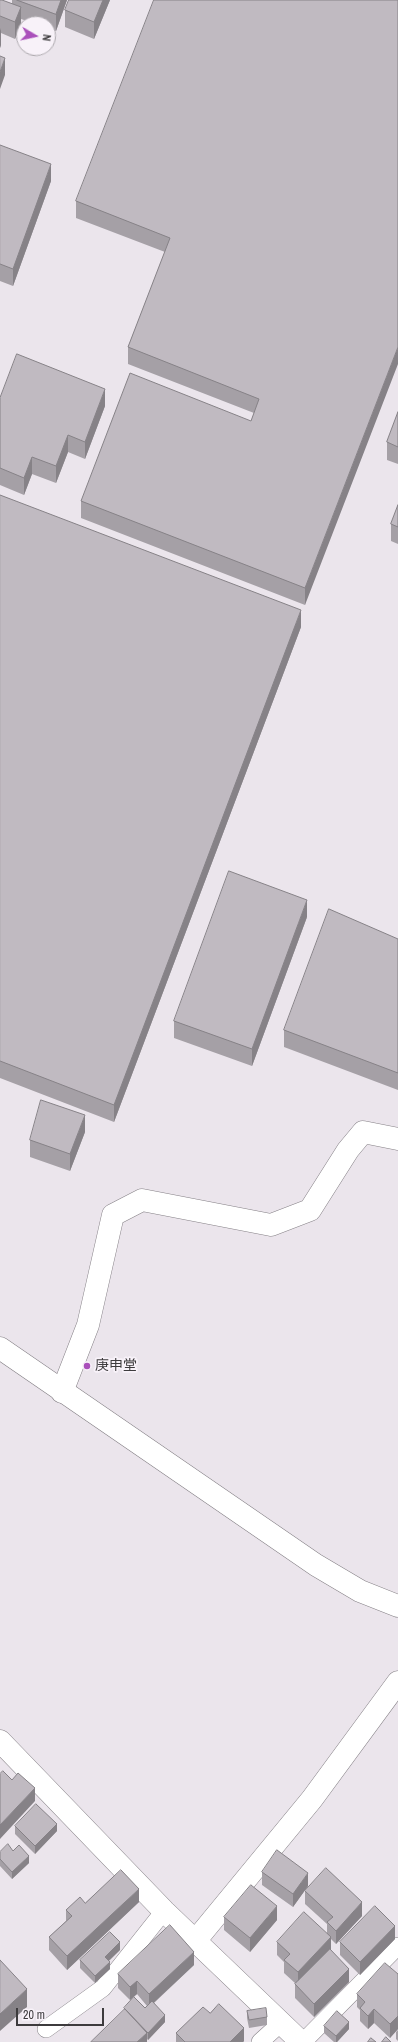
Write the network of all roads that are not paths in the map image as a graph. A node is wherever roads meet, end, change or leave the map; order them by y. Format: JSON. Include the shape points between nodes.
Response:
{"nodes":[{"id":1,"x":398,"y":1139,"type":"edge"},
{"id":2,"x":0,"y":1348,"type":"edge"},
{"id":3,"x":62,"y":1392,"type":"junction"},
{"id":4,"x":398,"y":1606,"type":"edge"},
{"id":5,"x":398,"y":1682,"type":"edge"},
{"id":6,"x":0,"y":1741,"type":"edge"},
{"id":7,"x":164,"y":1911,"type":"junction"},
{"id":8,"x":196,"y":1940,"type":"junction"},
{"id":9,"x":398,"y":1946,"type":"edge"},
{"id":10,"x":282,"y":2022,"type":"junction"},
{"id":11,"x":46,"y":2029,"type":"dead end"},
{"id":12,"x":260,"y":2042,"type":"edge"},
{"id":13,"x":302,"y":2042,"type":"edge"}],
"edges":[{"from":1,"to":3,"type":"street","via":[[363,1132],[348,1150],[310,1210],[271,1225],[142,1200],[113,1215],[88,1325]]},
{"from":2,"to":3,"type":"street"},
{"from":3,"to":4,"type":"street","via":[[316,1566],[360,1591]]},
{"from":5,"to":8,"type":"street","via":[[312,1799]]},
{"from":6,"to":7,"type":"street"},
{"from":7,"to":8,"type":"street"},
{"from":7,"to":11,"type":"lane","via":[[103,1988]]},
{"from":8,"to":10,"type":"street"},
{"from":9,"to":13,"type":"lane"},
{"from":10,"to":12,"type":"lane"},
{"from":10,"to":13,"type":"street"}]}
